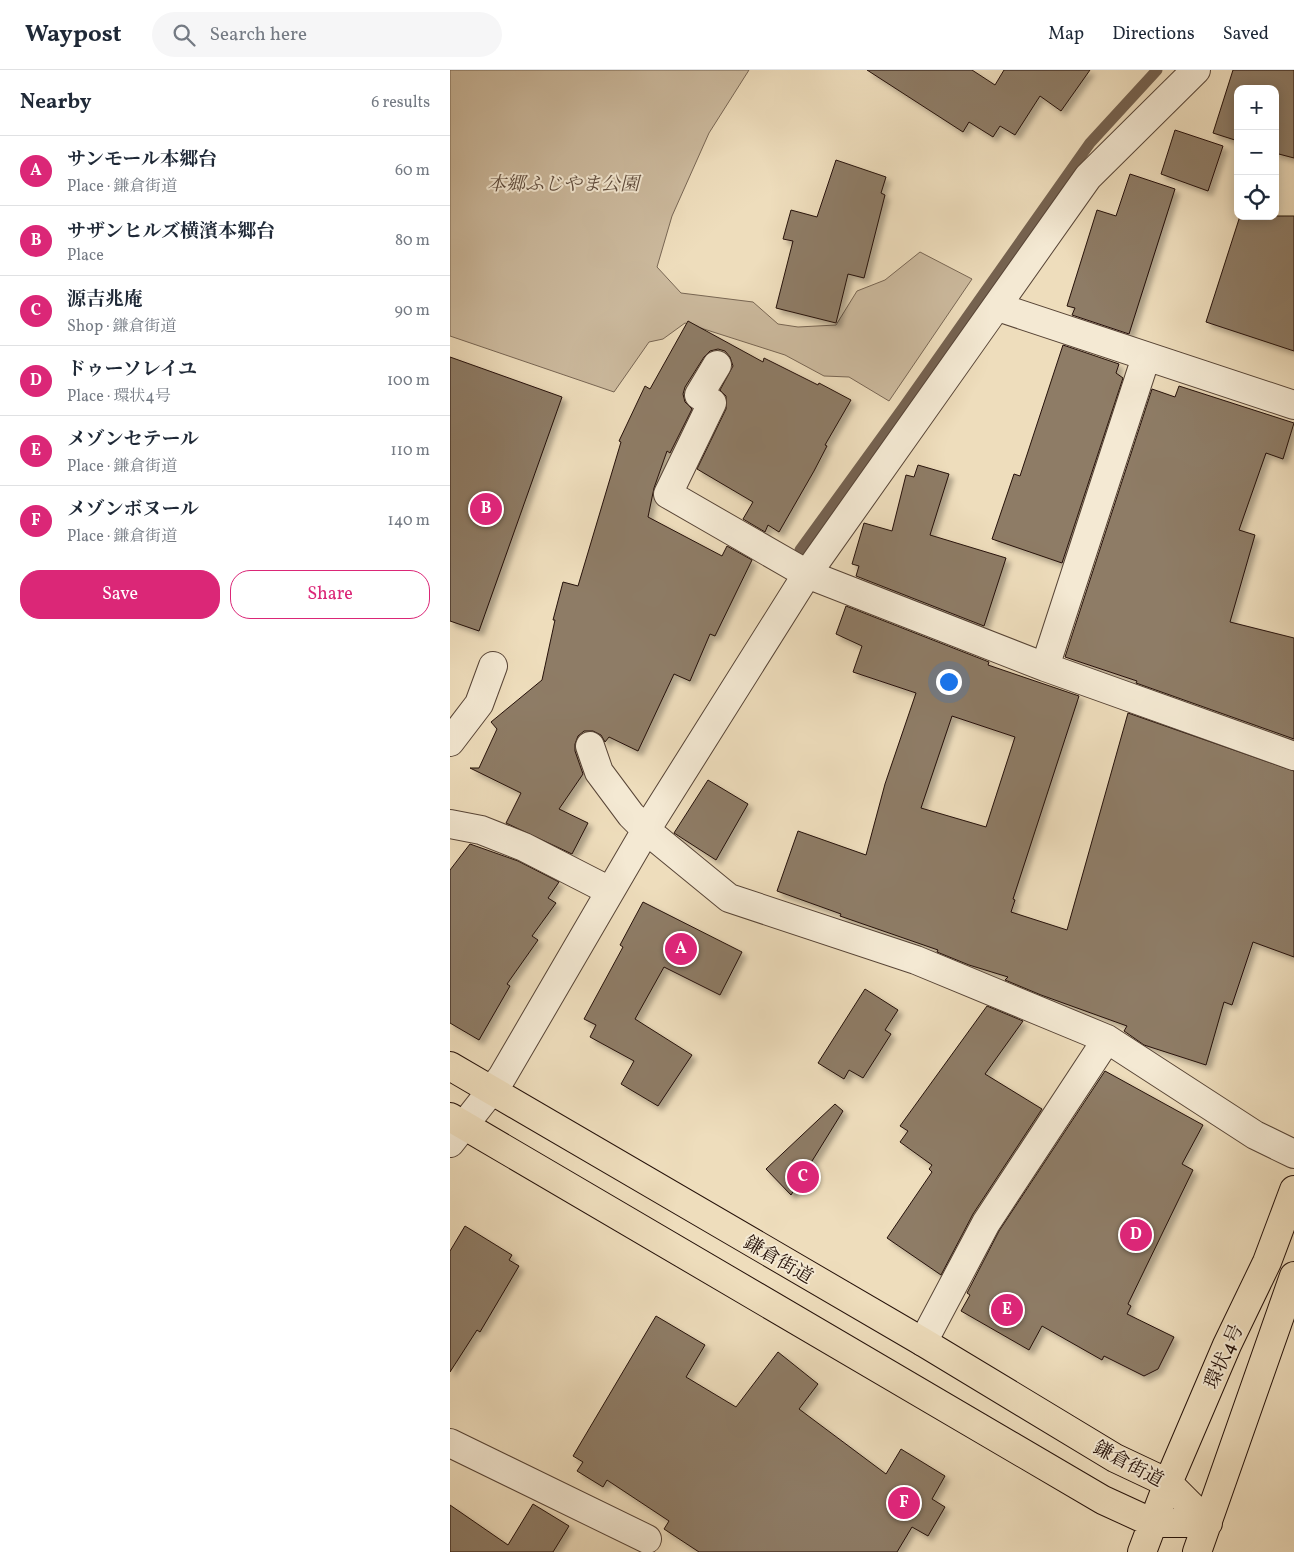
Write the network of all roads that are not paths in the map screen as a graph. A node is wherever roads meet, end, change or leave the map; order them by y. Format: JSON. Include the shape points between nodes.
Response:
{"nodes":[{"id":1,"x":1196,"y":70,"type":"edge"},
{"id":2,"x":998,"y":307,"type":"junction"},
{"id":3,"x":1146,"y":357,"type":"junction"},
{"id":4,"x":717,"y":365,"type":"dead end"},
{"id":5,"x":1294,"y":405,"type":"edge"},
{"id":6,"x":807,"y":574,"type":"junction"},
{"id":7,"x":493,"y":666,"type":"dead end"},
{"id":8,"x":1045,"y":667,"type":"junction"},
{"id":9,"x":450,"y":742,"type":"edge"},
{"id":10,"x":590,"y":746,"type":"dead end"},
{"id":11,"x":1294,"y":756,"type":"edge"},
{"id":12,"x":450,"y":824,"type":"edge"},
{"id":13,"x":646,"y":830,"type":"junction"},
{"id":14,"x":609,"y":890,"type":"junction"},
{"id":15,"x":1108,"y":1039,"type":"junction"},
{"id":16,"x":450,"y":1066,"type":"edge"},
{"id":17,"x":492,"y":1091,"type":"junction"},
{"id":18,"x":455,"y":1129,"type":"edge"},
{"id":19,"x":1294,"y":1154,"type":"edge"},
{"id":20,"x":1294,"y":1190,"type":"edge"},
{"id":21,"x":1294,"y":1276,"type":"edge"},
{"id":22,"x":923,"y":1342,"type":"junction"},
{"id":23,"x":450,"y":1443,"type":"edge"},
{"id":24,"x":1168,"y":1483,"type":"junction"},
{"id":25,"x":1208,"y":1522,"type":"junction"},
{"id":26,"x":1153,"y":1523,"type":"junction"},
{"id":27,"x":647,"y":1538,"type":"dead end"},
{"id":28,"x":1142,"y":1552,"type":"edge"},
{"id":29,"x":1197,"y":1552,"type":"edge"}],
"edges":[{"from":1,"to":2,"type":"street","via":[[1088,178]]},
{"from":2,"to":3,"type":"street"},
{"from":2,"to":6,"type":"street"},
{"from":3,"to":5,"type":"street"},
{"from":3,"to":8,"type":"street"},
{"from":4,"to":6,"type":"street","via":[[699,395],[712,403],[668,494]]},
{"from":6,"to":8,"type":"street"},
{"from":6,"to":13,"type":"street"},
{"from":7,"to":9,"type":"street","via":[[479,704]]},
{"from":8,"to":11,"type":"street"},
{"from":10,"to":13,"type":"street","via":[[599,772]]},
{"from":12,"to":14,"type":"street","via":[[481,830]]},
{"from":13,"to":14,"type":"street"},
{"from":13,"to":15,"type":"street","via":[[729,898],[916,960]]},
{"from":14,"to":17,"type":"street"},
{"from":15,"to":19,"type":"street","via":[[1255,1135]]},
{"from":15,"to":22,"type":"street","via":[[986,1223]]},
{"from":16,"to":17,"type":"main road","name":"鎌倉街道"},
{"from":17,"to":18,"type":"street"},
{"from":17,"to":22,"type":"main road","name":"鎌倉街道"},
{"from":18,"to":26,"type":"main road","via":[[1103,1500]]},
{"from":20,"to":24,"type":"main road","name":"環状4号","via":[[1267,1262],[1226,1346]]},
{"from":21,"to":25,"type":"main road","name":"環状4号"},
{"from":22,"to":24,"type":"main road","name":"鎌倉街道","via":[[1116,1458]]},
{"from":23,"to":27,"type":"street"},
{"from":24,"to":25,"type":"main road","name":"鎌倉街道"},
{"from":24,"to":26,"type":"main road","name":"環状4号"},
{"from":25,"to":26,"type":"main road"},
{"from":25,"to":29,"type":"main road","name":"環状4号"},
{"from":26,"to":28,"type":"main road","name":"環状4号"}]}
